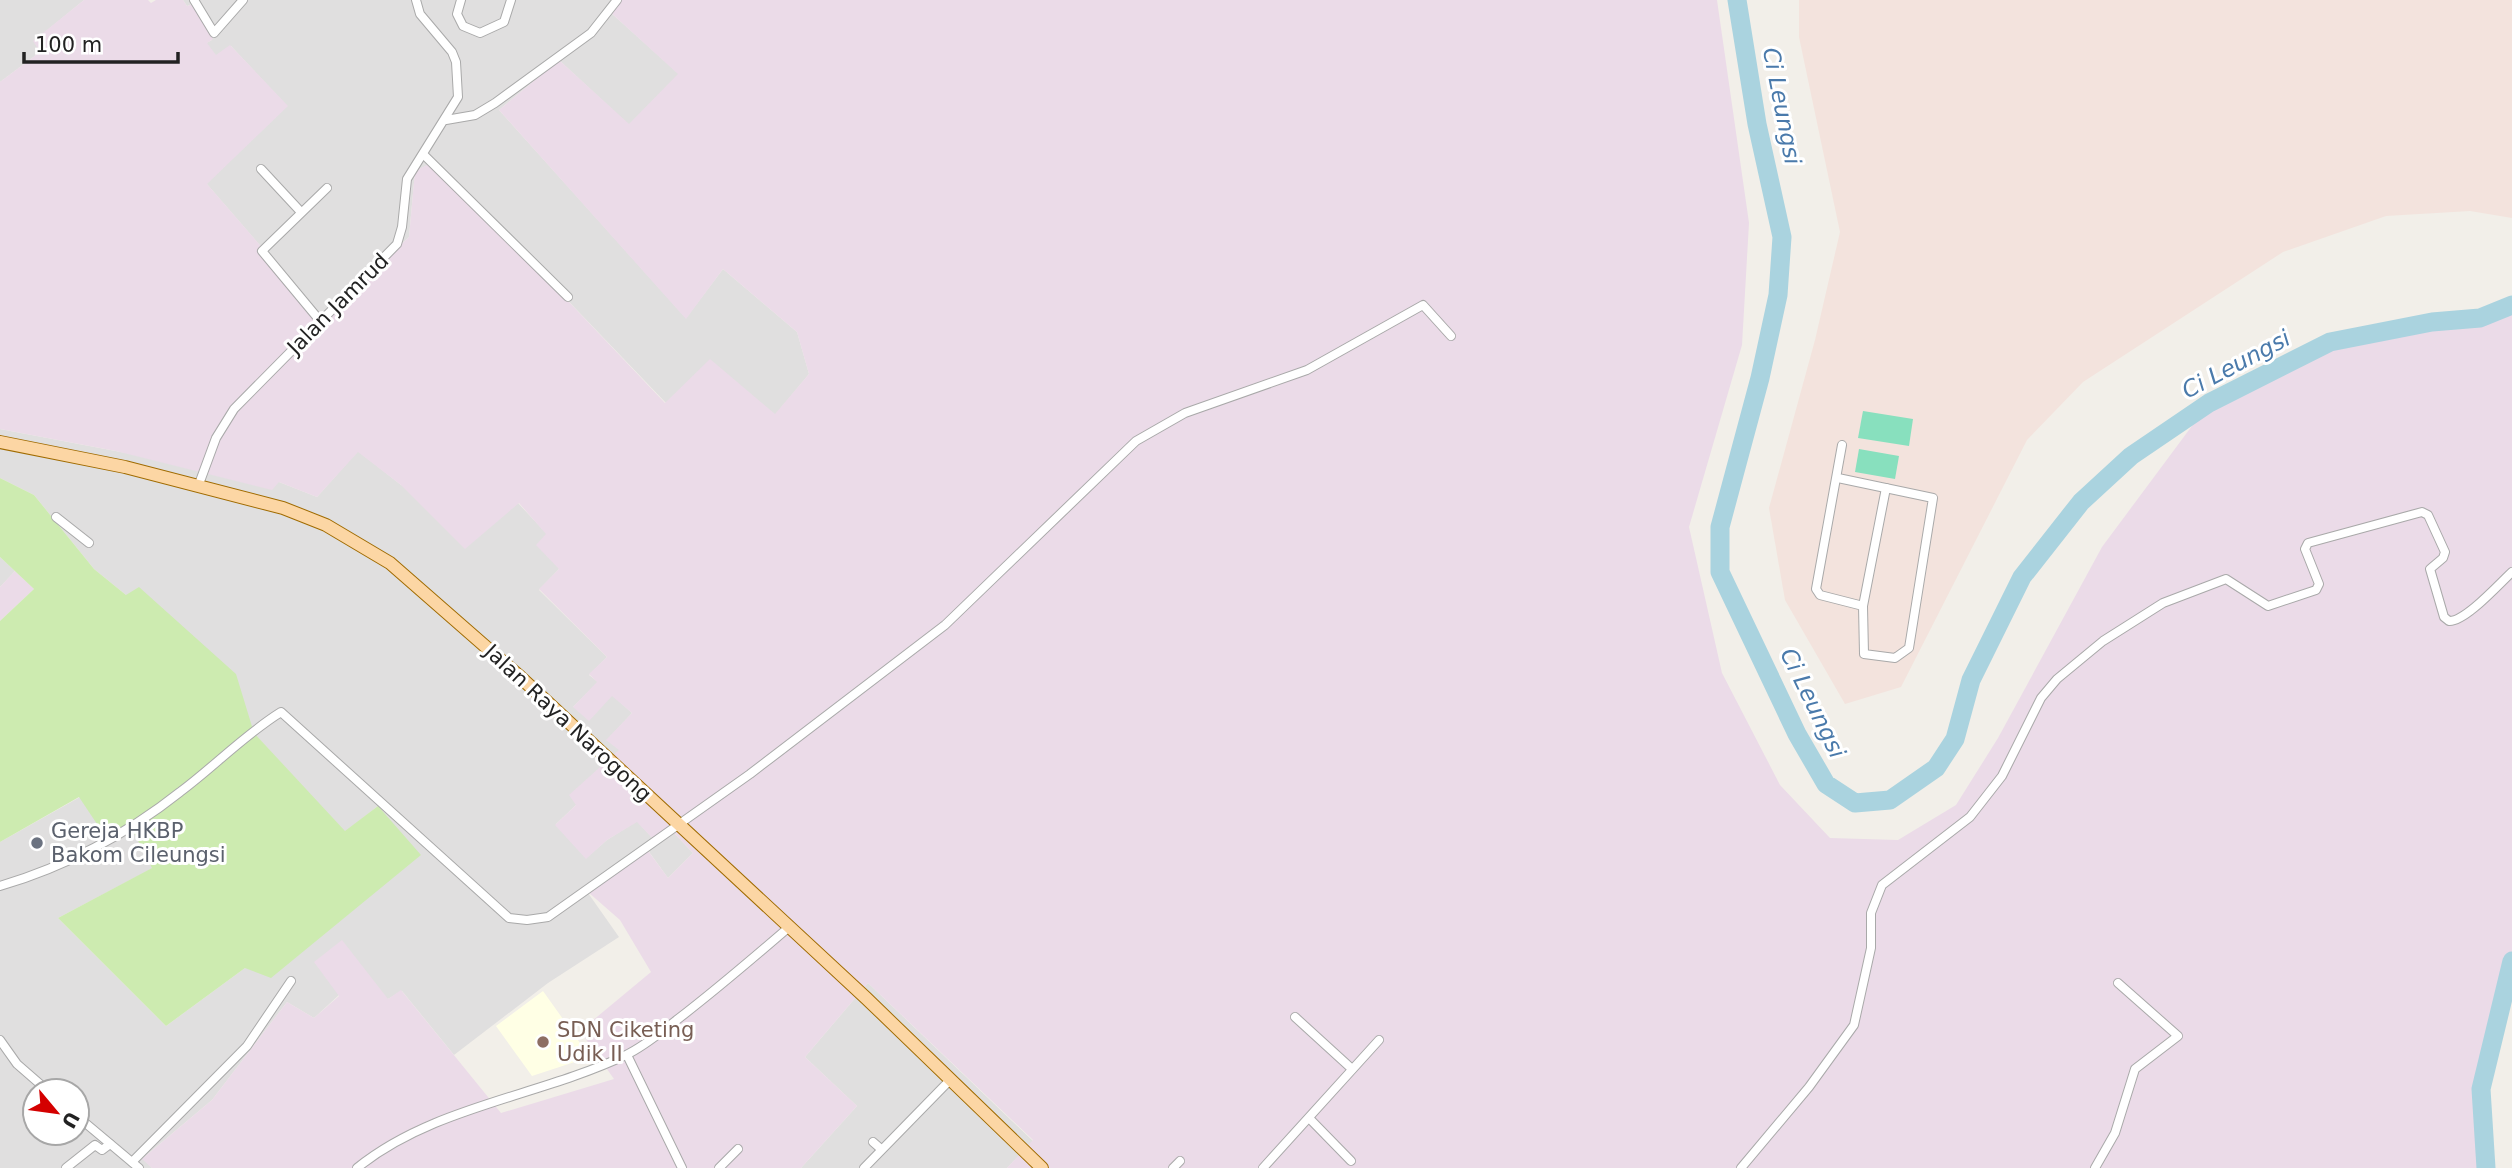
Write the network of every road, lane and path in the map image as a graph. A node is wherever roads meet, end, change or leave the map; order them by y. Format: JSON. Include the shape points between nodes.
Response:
{"nodes":[{"id":1,"x":194,"y":0,"type":"edge"},
{"id":2,"x":243,"y":0,"type":"edge"},
{"id":3,"x":416,"y":0,"type":"edge"},
{"id":4,"x":461,"y":0,"type":"edge"},
{"id":5,"x":511,"y":0,"type":"edge"},
{"id":6,"x":617,"y":0,"type":"edge"},
{"id":7,"x":446,"y":120,"type":"junction"},
{"id":8,"x":424,"y":155,"type":"junction"},
{"id":9,"x":261,"y":169,"type":"dead end"},
{"id":10,"x":327,"y":188,"type":"dead end"},
{"id":11,"x":300,"y":211,"type":"junction"},
{"id":12,"x":568,"y":297,"type":"dead end"},
{"id":13,"x":321,"y":322,"type":"junction"},
{"id":14,"x":1451,"y":336,"type":"dead end"},
{"id":15,"x":0,"y":442,"type":"edge"},
{"id":16,"x":1842,"y":445,"type":"dead end"},
{"id":17,"x":1838,"y":478,"type":"junction"},
{"id":18,"x":199,"y":485,"type":"junction"},
{"id":19,"x":1886,"y":488,"type":"junction"},
{"id":20,"x":56,"y":517,"type":"dead end"},
{"id":21,"x":89,"y":543,"type":"dead end"},
{"id":22,"x":2512,"y":572,"type":"edge"},
{"id":23,"x":1863,"y":606,"type":"junction"},
{"id":24,"x":678,"y":827,"type":"junction"},
{"id":25,"x":0,"y":886,"type":"edge"},
{"id":26,"x":788,"y":928,"type":"junction"},
{"id":27,"x":291,"y":981,"type":"dead end"},
{"id":28,"x":2118,"y":983,"type":"dead end"},
{"id":29,"x":1295,"y":1017,"type":"dead end"},
{"id":30,"x":0,"y":1040,"type":"edge"},
{"id":31,"x":1379,"y":1040,"type":"dead end"},
{"id":32,"x":627,"y":1055,"type":"junction"},
{"id":33,"x":1352,"y":1069,"type":"junction"},
{"id":34,"x":32,"y":1077,"type":"edge"},
{"id":35,"x":950,"y":1080,"type":"junction"},
{"id":36,"x":1309,"y":1118,"type":"junction"},
{"id":37,"x":91,"y":1128,"type":"edge"},
{"id":38,"x":873,"y":1142,"type":"dead end"},
{"id":39,"x":110,"y":1144,"type":"junction"},
{"id":40,"x":738,"y":1149,"type":"dead end"},
{"id":41,"x":881,"y":1149,"type":"junction"},
{"id":42,"x":1180,"y":1161,"type":"dead end"},
{"id":43,"x":1351,"y":1161,"type":"dead end"},
{"id":44,"x":135,"y":1165,"type":"edge"},
{"id":45,"x":66,"y":1168,"type":"edge"},
{"id":46,"x":357,"y":1168,"type":"edge"},
{"id":47,"x":682,"y":1168,"type":"edge"},
{"id":48,"x":719,"y":1168,"type":"edge"},
{"id":49,"x":864,"y":1168,"type":"edge"},
{"id":50,"x":1042,"y":1168,"type":"edge"},
{"id":51,"x":1173,"y":1168,"type":"edge"},
{"id":52,"x":1263,"y":1168,"type":"edge"},
{"id":53,"x":1741,"y":1168,"type":"edge"},
{"id":54,"x":2095,"y":1168,"type":"edge"}],
"edges":[{"from":1,"to":2,"type":"street","via":[[214,33]]},
{"from":3,"to":7,"type":"street","name":"Jalan Jamrud","via":[[420,14],[456,62],[457,102]]},
{"from":4,"to":5,"type":"street","via":[[457,14],[463,26],[480,33],[499,26]]},
{"from":6,"to":7,"type":"street","via":[[591,33],[495,103],[475,115]]},
{"from":7,"to":8,"type":"street","name":"Jalan Jamrud"},
{"from":8,"to":12,"type":"street"},
{"from":8,"to":13,"type":"street","name":"Jalan Jamrud","via":[[407,179],[397,244]]},
{"from":9,"to":11,"type":"street"},
{"from":10,"to":11,"type":"street"},
{"from":11,"to":13,"type":"street","via":[[262,251]]},
{"from":13,"to":18,"type":"street","name":"Jalan Jamrud","via":[[234,409],[216,438]]},
{"from":14,"to":24,"type":"street","via":[[1423,304],[1307,370],[1185,414],[1136,441],[945,625]]},
{"from":15,"to":18,"type":"main road","name":"Jalan Raya Narogong"},
{"from":16,"to":17,"type":"street"},
{"from":17,"to":19,"type":"street"},
{"from":17,"to":23,"type":"street","via":[[1816,589],[1820,595]]},
{"from":18,"to":24,"type":"main road","name":"Jalan Raya Narogong","via":[[326,525],[390,562],[518,675]]},
{"from":19,"to":23,"type":"street"},
{"from":19,"to":23,"type":"street","via":[[1931,495],[1934,500],[1909,648],[1903,655],[1864,654]]},
{"from":20,"to":21,"type":"street"},
{"from":22,"to":53,"type":"street","via":[[2466,613],[2449,621],[2430,569],[2445,552],[2428,515],[2422,512],[2308,543],[2305,549],[2319,584],[2316,590],[2268,606],[2226,579],[2162,603],[2079,660],[2041,698],[2002,776],[1970,817],[1882,885],[1871,913],[1871,948],[1854,1025]]},
{"from":24,"to":25,"type":"street","via":[[548,917],[509,918],[281,712],[179,793],[104,841],[44,873]]},
{"from":24,"to":26,"type":"main road","name":"Jalan Raya Narogong"},
{"from":26,"to":32,"type":"street","via":[[711,994]]},
{"from":26,"to":35,"type":"main road","name":"Jalan Raya Narogong"},
{"from":27,"to":44,"type":"street","via":[[247,1046]]},
{"from":28,"to":54,"type":"street","via":[[2178,1036],[2135,1069],[2116,1132]]},
{"from":29,"to":33,"type":"street"},
{"from":30,"to":34,"type":"street"},
{"from":31,"to":33,"type":"street"},
{"from":32,"to":46,"type":"street","via":[[450,1117]]},
{"from":32,"to":47,"type":"street"},
{"from":33,"to":36,"type":"street"},
{"from":35,"to":41,"type":"street"},
{"from":35,"to":50,"type":"main road","name":"Jalan Raya Narogong"},
{"from":36,"to":43,"type":"street"},
{"from":36,"to":52,"type":"street"},
{"from":37,"to":39,"type":"street"},
{"from":38,"to":41,"type":"street"},
{"from":39,"to":44,"type":"street"},
{"from":39,"to":45,"type":"street","via":[[102,1150],[95,1145]]},
{"from":40,"to":48,"type":"street"},
{"from":41,"to":49,"type":"street"},
{"from":42,"to":51,"type":"street"}]}
